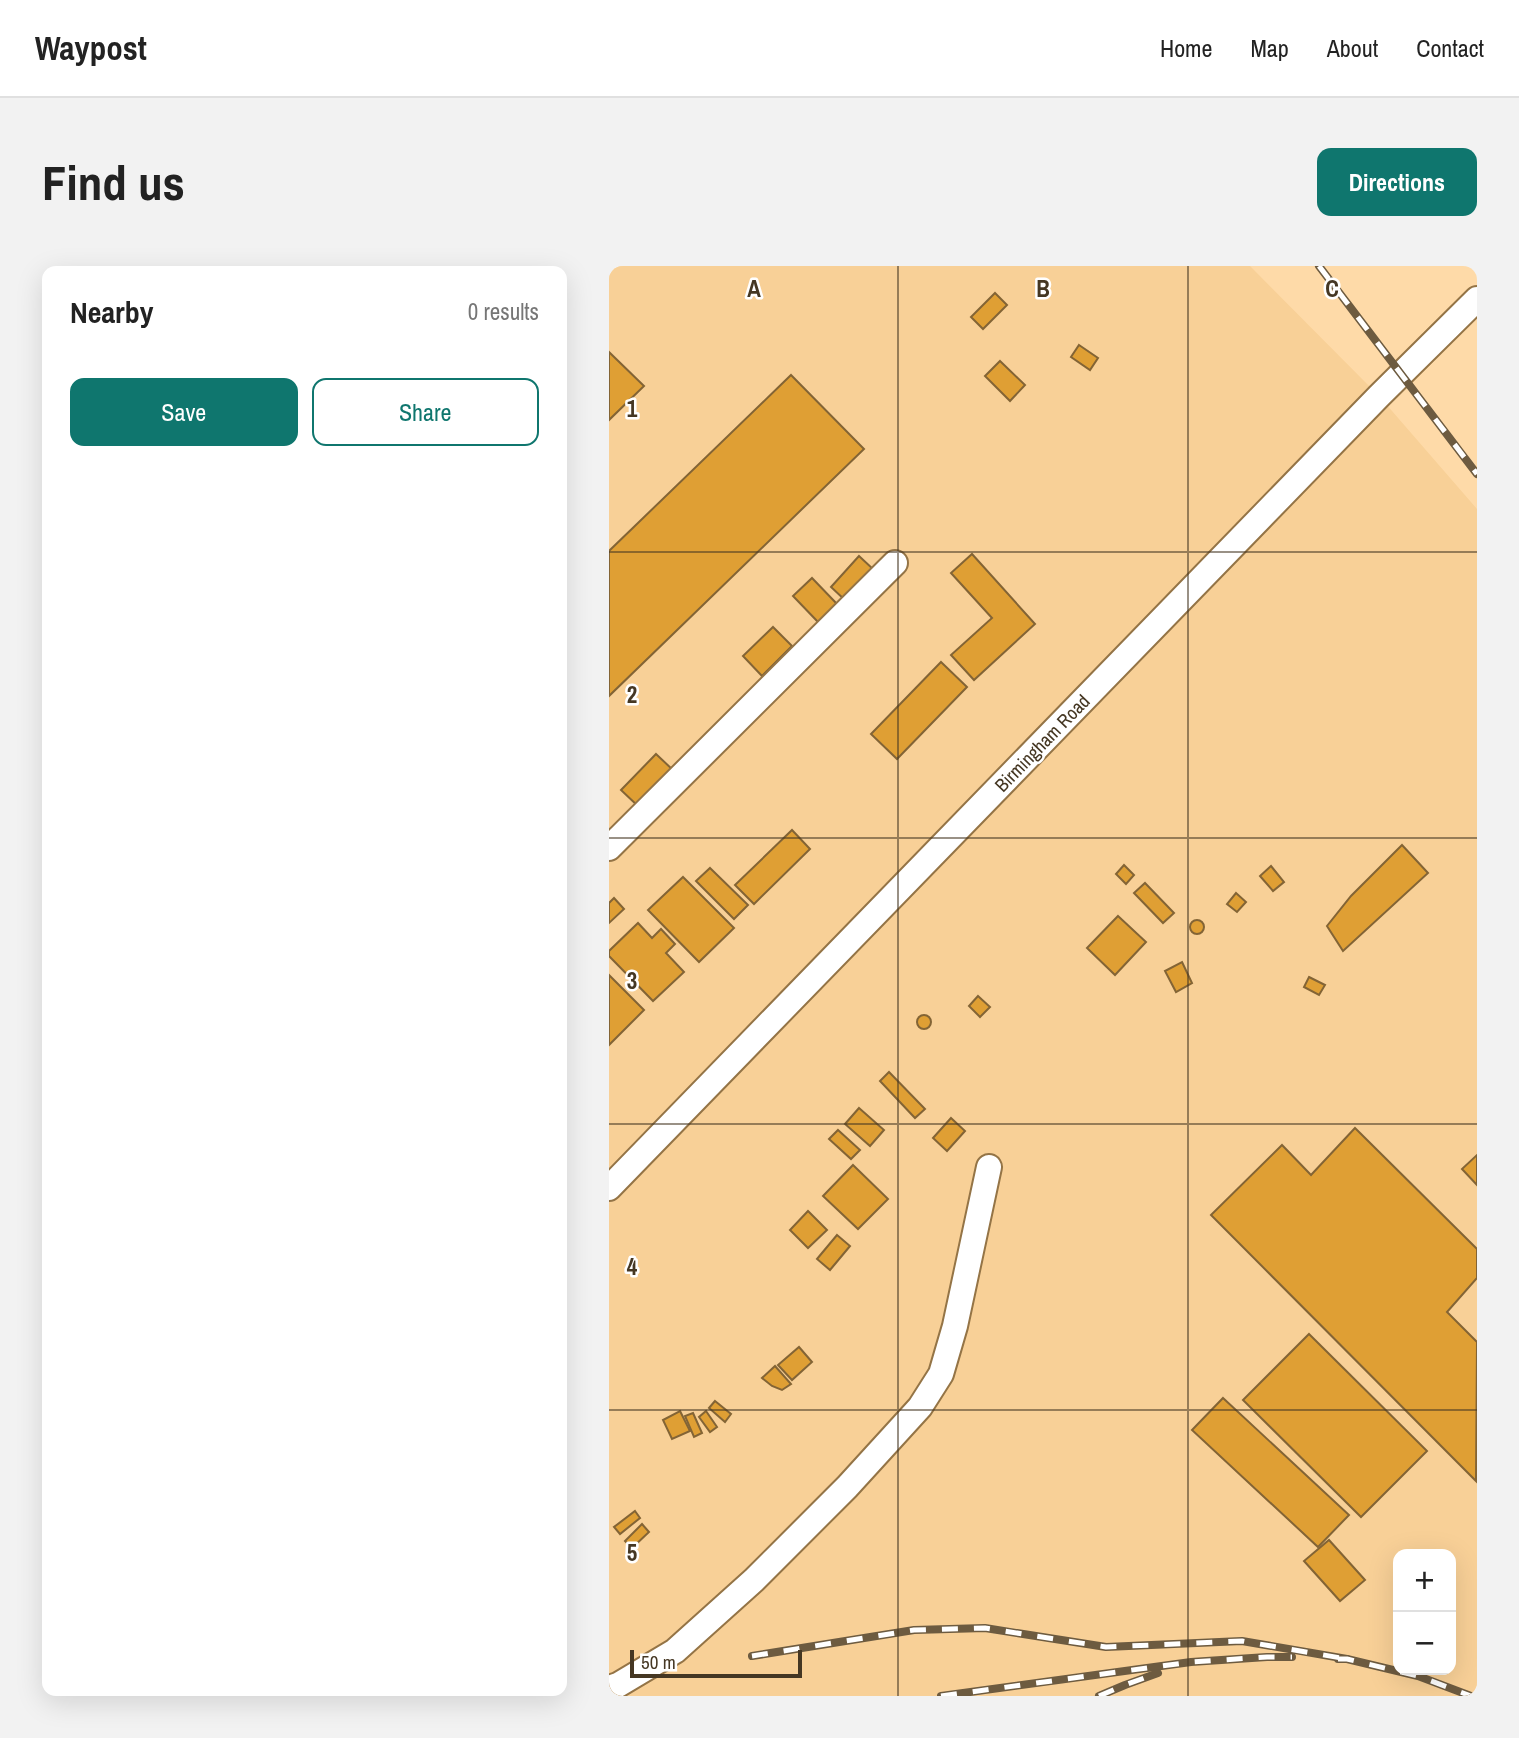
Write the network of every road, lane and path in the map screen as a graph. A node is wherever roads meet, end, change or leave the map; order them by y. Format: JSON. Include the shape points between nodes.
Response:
{"nodes":[{"id":1,"x":1477,"y":299,"type":"edge"},
{"id":2,"x":895,"y":563,"type":"dead end"},
{"id":3,"x":609,"y":848,"type":"edge"},
{"id":4,"x":989,"y":1167,"type":"dead end"},
{"id":5,"x":609,"y":1188,"type":"edge"},
{"id":6,"x":609,"y":1688,"type":"edge"}],
"edges":[{"from":1,"to":5,"type":"street","name":"Birmingham Road"},
{"from":2,"to":3,"type":"street"},
{"from":4,"to":6,"type":"street","via":[[955,1326],[941,1374],[920,1407],[754,1580],[675,1651]]}]}
